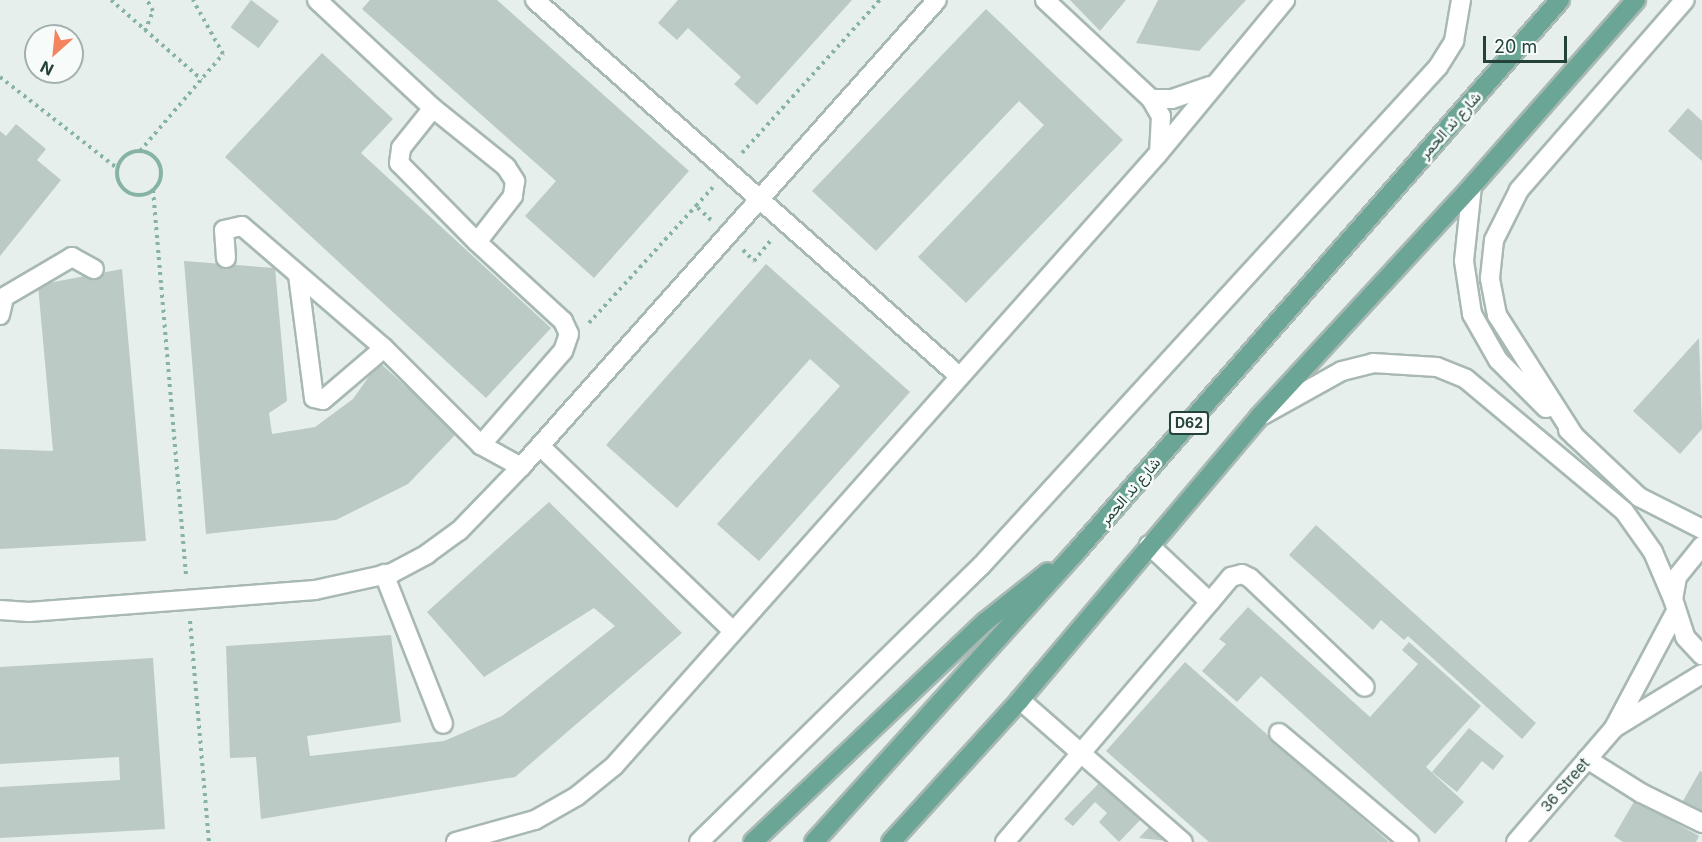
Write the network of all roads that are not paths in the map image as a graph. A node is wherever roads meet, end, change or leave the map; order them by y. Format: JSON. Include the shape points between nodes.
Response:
{"nodes":[{"id":1,"x":317,"y":0,"type":"edge"},
{"id":2,"x":536,"y":0,"type":"edge"},
{"id":3,"x":937,"y":0,"type":"edge"},
{"id":4,"x":1045,"y":0,"type":"edge"},
{"id":5,"x":1285,"y":0,"type":"edge"},
{"id":6,"x":1461,"y":0,"type":"edge"},
{"id":7,"x":1560,"y":0,"type":"edge"},
{"id":8,"x":1636,"y":0,"type":"edge"},
{"id":9,"x":1685,"y":0,"type":"edge"},
{"id":10,"x":1212,"y":85,"type":"junction"},
{"id":11,"x":1151,"y":99,"type":"junction"},
{"id":12,"x":433,"y":108,"type":"junction"},
{"id":13,"x":1157,"y":155,"type":"junction"},
{"id":14,"x":1472,"y":186,"type":"junction"},
{"id":15,"x":761,"y":198,"type":"junction"},
{"id":16,"x":477,"y":242,"type":"junction"},
{"id":17,"x":226,"y":258,"type":"dead end"},
{"id":18,"x":94,"y":269,"type":"dead end"},
{"id":19,"x":298,"y":275,"type":"junction"},
{"id":20,"x":2,"y":296,"type":"edge"},
{"id":21,"x":0,"y":315,"type":"edge"},
{"id":22,"x":384,"y":348,"type":"junction"},
{"id":23,"x":959,"y":376,"type":"junction"},
{"id":24,"x":1259,"y":417,"type":"junction"},
{"id":25,"x":1575,"y":437,"type":"junction"},
{"id":26,"x":481,"y":445,"type":"junction"},
{"id":27,"x":540,"y":446,"type":"junction"},
{"id":28,"x":521,"y":467,"type":"junction"},
{"id":29,"x":1702,"y":529,"type":"edge"},
{"id":30,"x":1149,"y":545,"type":"junction"},
{"id":31,"x":1702,"y":546,"type":"edge"},
{"id":32,"x":1076,"y":552,"type":"junction"},
{"id":33,"x":388,"y":574,"type":"junction"},
{"id":34,"x":1210,"y":602,"type":"junction"},
{"id":35,"x":1674,"y":607,"type":"junction"},
{"id":36,"x":0,"y":610,"type":"edge"},
{"id":37,"x":733,"y":631,"type":"junction"},
{"id":38,"x":1702,"y":655,"type":"edge"},
{"id":39,"x":1702,"y":674,"type":"edge"},
{"id":40,"x":1365,"y":687,"type":"dead end"},
{"id":41,"x":1020,"y":700,"type":"junction"},
{"id":42,"x":448,"y":721,"type":"dead end"},
{"id":43,"x":1614,"y":728,"type":"junction"},
{"id":44,"x":1279,"y":733,"type":"dead end"},
{"id":45,"x":1083,"y":755,"type":"junction"},
{"id":46,"x":1587,"y":759,"type":"junction"},
{"id":47,"x":1702,"y":823,"type":"edge"},
{"id":48,"x":456,"y":842,"type":"edge"},
{"id":49,"x":699,"y":842,"type":"edge"},
{"id":50,"x":753,"y":842,"type":"edge"},
{"id":51,"x":814,"y":842,"type":"edge"},
{"id":52,"x":891,"y":842,"type":"edge"},
{"id":53,"x":1005,"y":842,"type":"edge"},
{"id":54,"x":1183,"y":842,"type":"edge"},
{"id":55,"x":1409,"y":842,"type":"edge"},
{"id":56,"x":1516,"y":842,"type":"edge"}],
"edges":[{"from":1,"to":12,"type":"street"},
{"from":2,"to":15,"type":"street"},
{"from":3,"to":15,"type":"street"},
{"from":4,"to":11,"type":"street"},
{"from":5,"to":10,"type":"street"},
{"from":6,"to":49,"type":"street","via":[[1454,41],[1438,67],[981,566]]},
{"from":7,"to":32,"type":"main road","name":"شارع ند الحمر","number":"D62"},
{"from":8,"to":14,"type":"main road"},
{"from":9,"to":25,"type":"street","via":[[1519,190],[1494,240],[1490,278],[1497,315]]},
{"from":10,"to":11,"type":"street","via":[[1172,99]]},
{"from":10,"to":13,"type":"street"},
{"from":11,"to":13,"type":"street","via":[[1162,126]]},
{"from":12,"to":16,"type":"street","via":[[401,148],[399,163]]},
{"from":12,"to":16,"type":"street","via":[[506,167],[515,181],[513,196]]},
{"from":13,"to":23,"type":"street"},
{"from":14,"to":24,"type":"main road"},
{"from":14,"to":25,"type":"street","via":[[1464,261],[1472,314],[1498,360]]},
{"from":15,"to":23,"type":"street"},
{"from":15,"to":27,"type":"street"},
{"from":16,"to":26,"type":"street","via":[[563,321],[569,334],[567,346]]},
{"from":17,"to":19,"type":"street","via":[[223,237],[236,224]]},
{"from":18,"to":20,"type":"street","via":[[81,258],[72,257]]},
{"from":19,"to":22,"type":"street"},
{"from":19,"to":22,"type":"street","via":[[314,398],[323,400]]},
{"from":20,"to":21,"type":"street"},
{"from":22,"to":26,"type":"street"},
{"from":23,"to":37,"type":"street"},
{"from":24,"to":30,"type":"main road"},
{"from":24,"to":35,"type":"street","via":[[1342,371],[1373,363],[1426,365],[1467,380],[1624,511],[1653,552]]},
{"from":25,"to":29,"type":"street","via":[[1639,497]]},
{"from":26,"to":28,"type":"street"},
{"from":27,"to":28,"type":"street"},
{"from":27,"to":37,"type":"street"},
{"from":28,"to":33,"type":"street","via":[[459,531]]},
{"from":30,"to":34,"type":"street"},
{"from":30,"to":41,"type":"main road"},
{"from":31,"to":35,"type":"street","name":"36 Street","via":[[1677,577]]},
{"from":32,"to":50,"type":"main road","via":[[985,621]]},
{"from":32,"to":51,"type":"main road","name":"شارع ند الحمر","number":"D62"},
{"from":33,"to":36,"type":"street","via":[[315,590],[28,612]]},
{"from":33,"to":42,"type":"street"},
{"from":34,"to":40,"type":"street","via":[[1232,577],[1242,574]]},
{"from":34,"to":45,"type":"street"},
{"from":35,"to":38,"type":"street","via":[[1685,637]]},
{"from":35,"to":43,"type":"street","name":"36 Street"},
{"from":37,"to":48,"type":"street","via":[[614,766],[577,796],[535,820]]},
{"from":39,"to":43,"type":"street","name":"36 Street"},
{"from":41,"to":45,"type":"street"},
{"from":41,"to":52,"type":"main road"},
{"from":43,"to":46,"type":"street","name":"36 Street"},
{"from":44,"to":55,"type":"street"},
{"from":45,"to":53,"type":"street"},
{"from":45,"to":54,"type":"street"},
{"from":46,"to":47,"type":"street","via":[[1641,793]]},
{"from":46,"to":56,"type":"street","name":"36 Street"}]}
